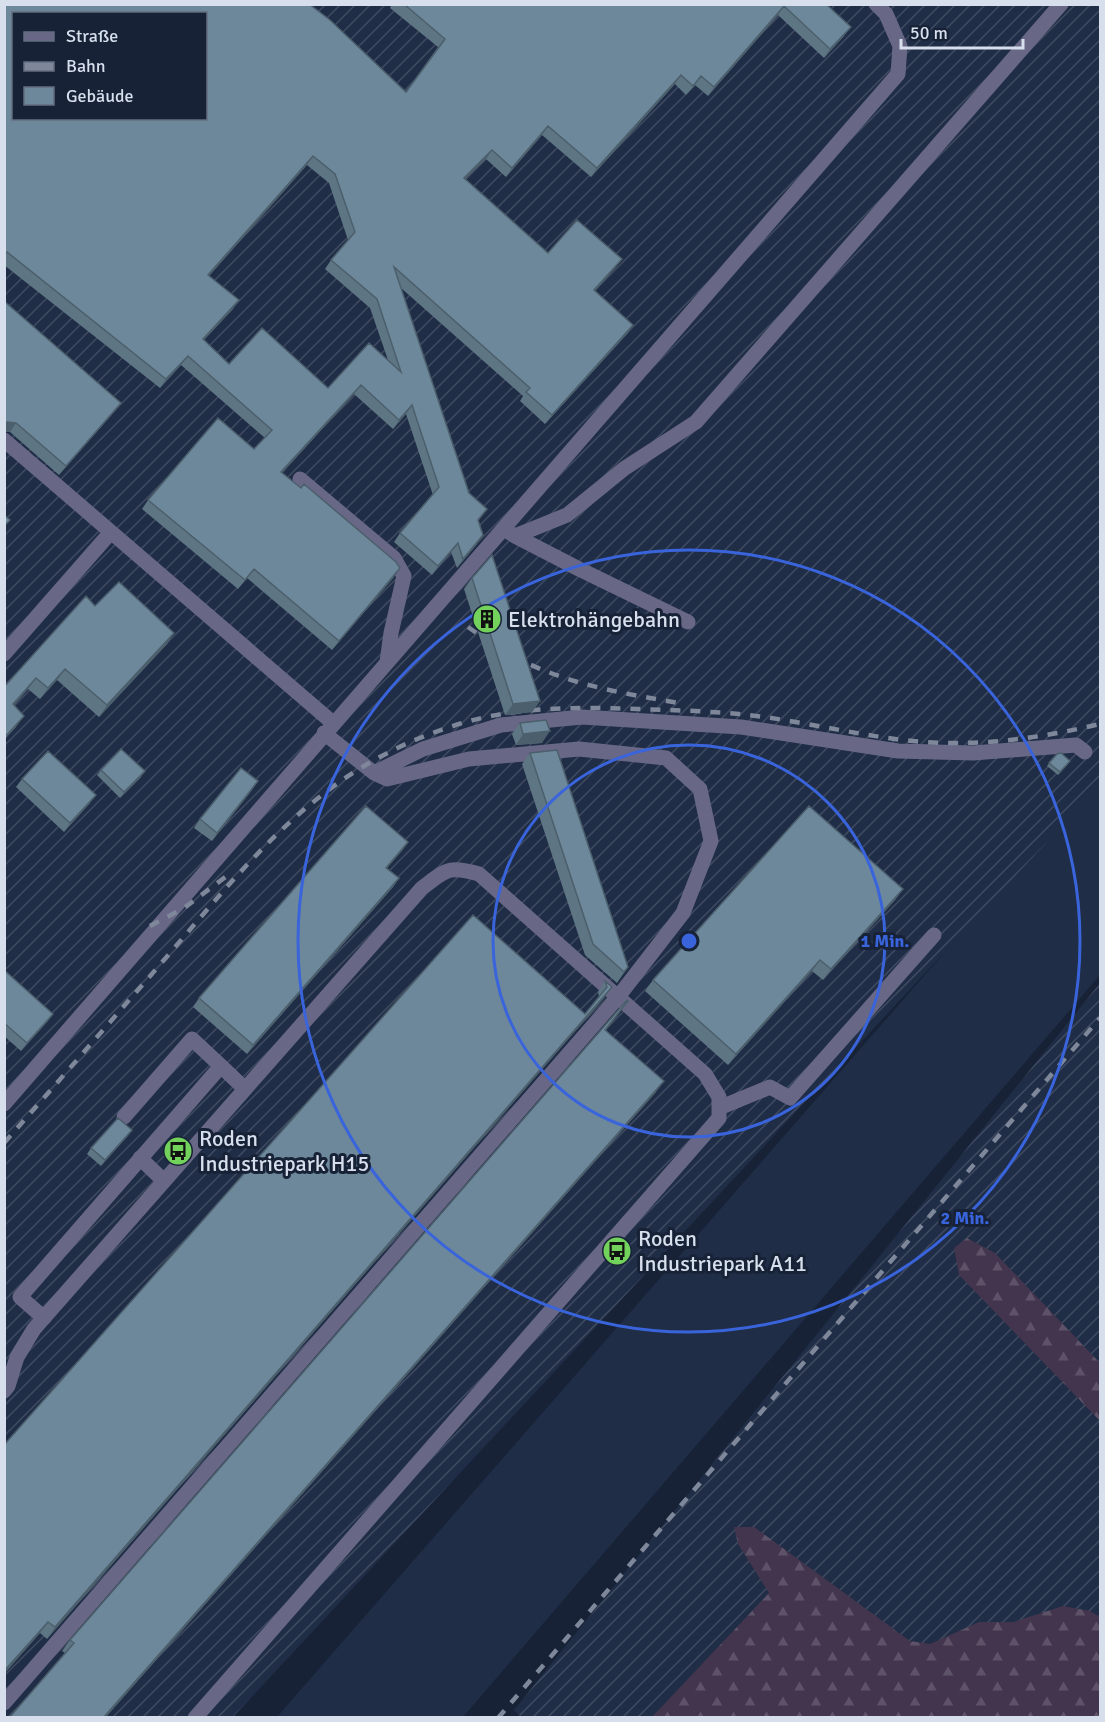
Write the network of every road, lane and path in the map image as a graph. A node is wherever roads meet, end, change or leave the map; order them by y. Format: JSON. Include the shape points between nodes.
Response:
{"nodes":[{"id":1,"x":876,"y":4,"type":"edge"},
{"id":2,"x":1061,"y":4,"type":"edge"},
{"id":3,"x":4,"y":440,"type":"edge"},
{"id":4,"x":300,"y":478,"type":"dead end"},
{"id":5,"x":111,"y":532,"type":"junction"},
{"id":6,"x":509,"y":533,"type":"junction"},
{"id":7,"x":688,"y":622,"type":"dead end"},
{"id":8,"x":4,"y":654,"type":"edge"},
{"id":9,"x":387,"y":662,"type":"junction"},
{"id":10,"x":329,"y":728,"type":"junction"},
{"id":11,"x":1085,"y":752,"type":"dead end"},
{"id":12,"x":374,"y":773,"type":"junction"},
{"id":13,"x":934,"y":935,"type":"dead end"},
{"id":14,"x":618,"y":997,"type":"junction"},
{"id":15,"x":220,"y":1066,"type":"junction"},
{"id":16,"x":245,"y":1089,"type":"junction"},
{"id":17,"x":4,"y":1104,"type":"edge"},
{"id":18,"x":719,"y":1108,"type":"junction"},
{"id":19,"x":124,"y":1116,"type":"dead end"},
{"id":20,"x":140,"y":1158,"type":"junction"},
{"id":21,"x":164,"y":1181,"type":"junction"},
{"id":22,"x":44,"y":1318,"type":"junction"},
{"id":23,"x":4,"y":1391,"type":"edge"},
{"id":24,"x":4,"y":1703,"type":"edge"},
{"id":25,"x":195,"y":1718,"type":"edge"}],
"edges":[{"from":1,"to":6,"type":"street","via":[[886,14],[900,46],[898,74]]},
{"from":2,"to":6,"type":"street","via":[[696,422],[625,468],[567,515]]},
{"from":3,"to":5,"type":"street"},
{"from":4,"to":9,"type":"street","via":[[394,558],[404,576]]},
{"from":5,"to":8,"type":"street"},
{"from":5,"to":10,"type":"street"},
{"from":6,"to":7,"type":"street"},
{"from":6,"to":9,"type":"street"},
{"from":9,"to":10,"type":"street"},
{"from":10,"to":12,"type":"street"},
{"from":10,"to":17,"type":"street"},
{"from":11,"to":12,"type":"street","via":[[1076,745],[973,753],[898,751],[741,727],[582,717],[501,725],[423,749]]},
{"from":12,"to":14,"type":"street","via":[[387,780],[469,759],[579,749],[666,758],[700,789],[711,841],[683,913]]},
{"from":13,"to":18,"type":"street","via":[[790,1098],[770,1087]]},
{"from":14,"to":16,"type":"street","via":[[479,874],[459,868],[444,872],[422,888]]},
{"from":14,"to":18,"type":"street","via":[[705,1074],[719,1097]]},
{"from":14,"to":24,"type":"street"},
{"from":15,"to":16,"type":"street"},
{"from":15,"to":19,"type":"street","via":[[192,1039]]},
{"from":15,"to":20,"type":"street"},
{"from":16,"to":21,"type":"street"},
{"from":18,"to":25,"type":"street","via":[[719,1118]]},
{"from":20,"to":21,"type":"street"},
{"from":20,"to":22,"type":"street","via":[[20,1297]]},
{"from":21,"to":22,"type":"street"},
{"from":22,"to":23,"type":"street","via":[[17,1357]]}]}
